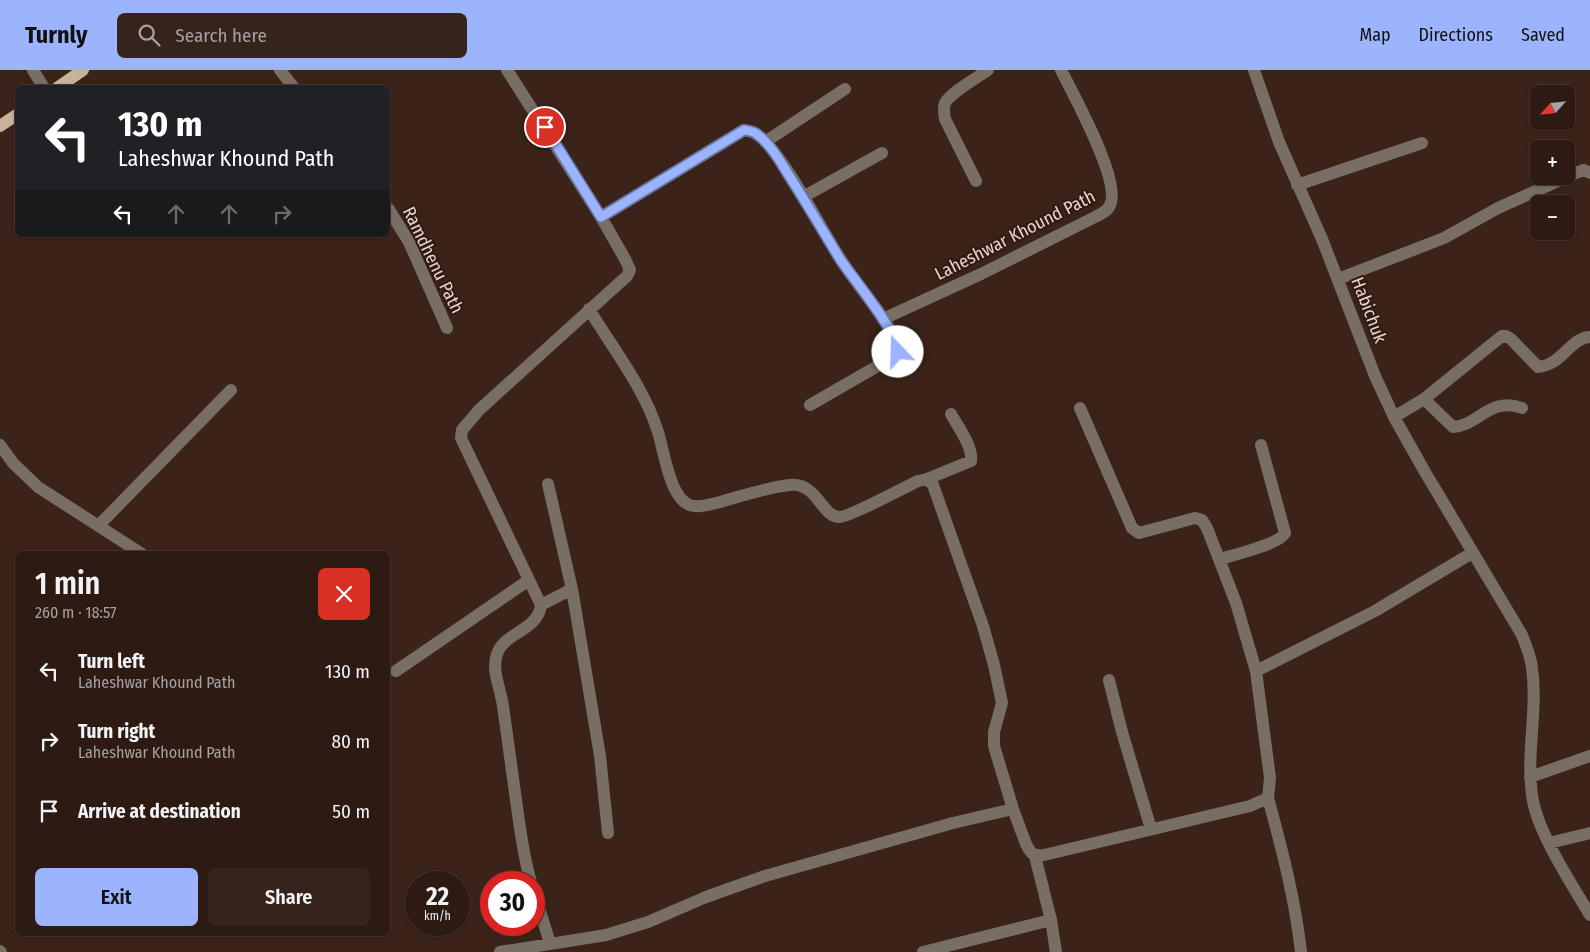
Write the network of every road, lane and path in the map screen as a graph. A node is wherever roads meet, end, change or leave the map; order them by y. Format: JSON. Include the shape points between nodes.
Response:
{"nodes":[{"id":1,"x":33,"y":70,"type":"edge"},
{"id":2,"x":83,"y":70,"type":"edge"},
{"id":3,"x":280,"y":70,"type":"edge"},
{"id":4,"x":507,"y":70,"type":"edge"},
{"id":5,"x":988,"y":70,"type":"edge"},
{"id":6,"x":1061,"y":70,"type":"edge"},
{"id":7,"x":1254,"y":70,"type":"edge"},
{"id":8,"x":42,"y":85,"type":"edge"},
{"id":9,"x":61,"y":85,"type":"edge"},
{"id":10,"x":292,"y":85,"type":"edge"},
{"id":11,"x":846,"y":90,"type":"dead end"},
{"id":12,"x":15,"y":116,"type":"edge"},
{"id":13,"x":0,"y":126,"type":"edge"},
{"id":14,"x":765,"y":142,"type":"junction"},
{"id":15,"x":1422,"y":143,"type":"dead end"},
{"id":16,"x":882,"y":153,"type":"dead end"},
{"id":17,"x":1590,"y":173,"type":"edge"},
{"id":18,"x":976,"y":181,"type":"dead end"},
{"id":19,"x":1298,"y":185,"type":"junction"},
{"id":20,"x":803,"y":197,"type":"junction"},
{"id":21,"x":390,"y":211,"type":"edge"},
{"id":22,"x":601,"y":217,"type":"junction"},
{"id":23,"x":1338,"y":280,"type":"junction"},
{"id":24,"x":589,"y":309,"type":"junction"},
{"id":25,"x":883,"y":319,"type":"junction"},
{"id":26,"x":447,"y":328,"type":"dead end"},
{"id":27,"x":1590,"y":337,"type":"edge"},
{"id":28,"x":231,"y":390,"type":"dead end"},
{"id":29,"x":1424,"y":399,"type":"junction"},
{"id":30,"x":810,"y":405,"type":"dead end"},
{"id":31,"x":1080,"y":408,"type":"dead end"},
{"id":32,"x":1522,"y":408,"type":"dead end"},
{"id":33,"x":951,"y":414,"type":"dead end"},
{"id":34,"x":1394,"y":417,"type":"junction"},
{"id":35,"x":1261,"y":445,"type":"dead end"},
{"id":36,"x":0,"y":446,"type":"edge"},
{"id":37,"x":927,"y":479,"type":"junction"},
{"id":38,"x":548,"y":484,"type":"dead end"},
{"id":39,"x":99,"y":525,"type":"junction"},
{"id":40,"x":138,"y":551,"type":"edge"},
{"id":41,"x":1472,"y":553,"type":"junction"},
{"id":42,"x":1220,"y":559,"type":"junction"},
{"id":43,"x":529,"y":580,"type":"junction"},
{"id":44,"x":572,"y":590,"type":"junction"},
{"id":45,"x":541,"y":605,"type":"junction"},
{"id":46,"x":396,"y":671,"type":"dead end"},
{"id":47,"x":1256,"y":671,"type":"junction"},
{"id":48,"x":1109,"y":680,"type":"dead end"},
{"id":49,"x":1590,"y":756,"type":"edge"},
{"id":50,"x":1530,"y":777,"type":"junction"},
{"id":51,"x":1268,"y":798,"type":"junction"},
{"id":52,"x":1013,"y":809,"type":"junction"},
{"id":53,"x":1152,"y":829,"type":"junction"},
{"id":54,"x":608,"y":833,"type":"dead end"},
{"id":55,"x":1590,"y":833,"type":"edge"},
{"id":56,"x":1550,"y":843,"type":"junction"},
{"id":57,"x":1035,"y":856,"type":"junction"},
{"id":58,"x":528,"y":871,"type":"edge"},
{"id":59,"x":1590,"y":915,"type":"edge"},
{"id":60,"x":1051,"y":920,"type":"junction"},
{"id":61,"x":545,"y":927,"type":"edge"},
{"id":62,"x":550,"y":943,"type":"junction"},
{"id":63,"x":500,"y":952,"type":"edge"},
{"id":64,"x":923,"y":952,"type":"edge"},
{"id":65,"x":1056,"y":952,"type":"edge"},
{"id":66,"x":1301,"y":952,"type":"edge"}],
"edges":[{"from":1,"to":8,"type":"street"},
{"from":2,"to":9,"type":"main road"},
{"from":3,"to":10,"type":"street"},
{"from":4,"to":22,"type":"street"},
{"from":5,"to":18,"type":"street","via":[[950,97],[944,110],[945,119]]},
{"from":6,"to":25,"type":"street","name":"Laheshwar Khound Path","via":[[1104,160],[1113,195],[1110,206],[981,274]]},
{"from":7,"to":19,"type":"street","name":"Habichuk"},
{"from":11,"to":14,"type":"street"},
{"from":12,"to":13,"type":"main road"},
{"from":14,"to":20,"type":"street"},
{"from":14,"to":22,"type":"street","via":[[752,131],[744,130]]},
{"from":15,"to":19,"type":"street"},
{"from":16,"to":20,"type":"street"},
{"from":17,"to":23,"type":"street","via":[[1578,172],[1490,212],[1444,238]]},
{"from":19,"to":23,"type":"street","name":"Habichuk"},
{"from":20,"to":25,"type":"street"},
{"from":21,"to":26,"type":"street","name":"Ramdhenu Path","via":[[409,242]]},
{"from":22,"to":24,"type":"street","via":[[630,270]]},
{"from":23,"to":34,"type":"street","name":"Habichuk"},
{"from":24,"to":37,"type":"street","via":[[646,403],[674,489],[686,504],[705,506],[791,484],[813,493],[831,514],[842,517]]},
{"from":24,"to":43,"type":"street","via":[[479,410],[462,430],[465,450]]},
{"from":25,"to":30,"type":"street","via":[[899,346],[898,352]]},
{"from":27,"to":29,"type":"street","via":[[1584,338],[1555,361],[1538,367],[1511,339],[1502,336]]},
{"from":28,"to":39,"type":"street"},
{"from":29,"to":32,"type":"street","via":[[1453,427],[1501,406]]},
{"from":29,"to":34,"type":"street"},
{"from":31,"to":42,"type":"street","via":[[1132,528],[1139,532],[1195,518],[1202,520]]},
{"from":33,"to":37,"type":"street","via":[[970,448],[971,461]]},
{"from":34,"to":41,"type":"street","name":"Habichuk"},
{"from":35,"to":42,"type":"street","via":[[1285,533],[1274,542]]},
{"from":36,"to":39,"type":"street","via":[[38,486]]},
{"from":37,"to":52,"type":"street","via":[[941,505],[994,665],[1002,703],[994,732],[994,746]]},
{"from":38,"to":44,"type":"street"},
{"from":39,"to":40,"type":"street"},
{"from":41,"to":47,"type":"street","via":[[1375,611]]},
{"from":41,"to":50,"type":"street","name":"Habichuk","via":[[1522,635],[1532,666]]},
{"from":42,"to":47,"type":"street"},
{"from":43,"to":45,"type":"street"},
{"from":43,"to":46,"type":"street"},
{"from":44,"to":45,"type":"street"},
{"from":44,"to":54,"type":"street","via":[[600,756]]},
{"from":45,"to":58,"type":"street","via":[[535,620],[503,645],[495,663]]},
{"from":47,"to":51,"type":"street","via":[[1270,778]]},
{"from":48,"to":53,"type":"street"},
{"from":49,"to":50,"type":"street"},
{"from":50,"to":56,"type":"street","name":"Habichuk","via":[[1532,796]]},
{"from":51,"to":53,"type":"street","via":[[1250,806]]},
{"from":51,"to":66,"type":"street","via":[[1284,854]]},
{"from":52,"to":57,"type":"street","via":[[1030,853]]},
{"from":52,"to":62,"type":"street","via":[[765,876],[606,935]]},
{"from":53,"to":57,"type":"street"},
{"from":55,"to":56,"type":"street"},
{"from":56,"to":59,"type":"street","name":"Habichuk"},
{"from":57,"to":60,"type":"street"},
{"from":60,"to":64,"type":"street"},
{"from":60,"to":65,"type":"street"},
{"from":61,"to":62,"type":"street"},
{"from":62,"to":63,"type":"street"}]}
